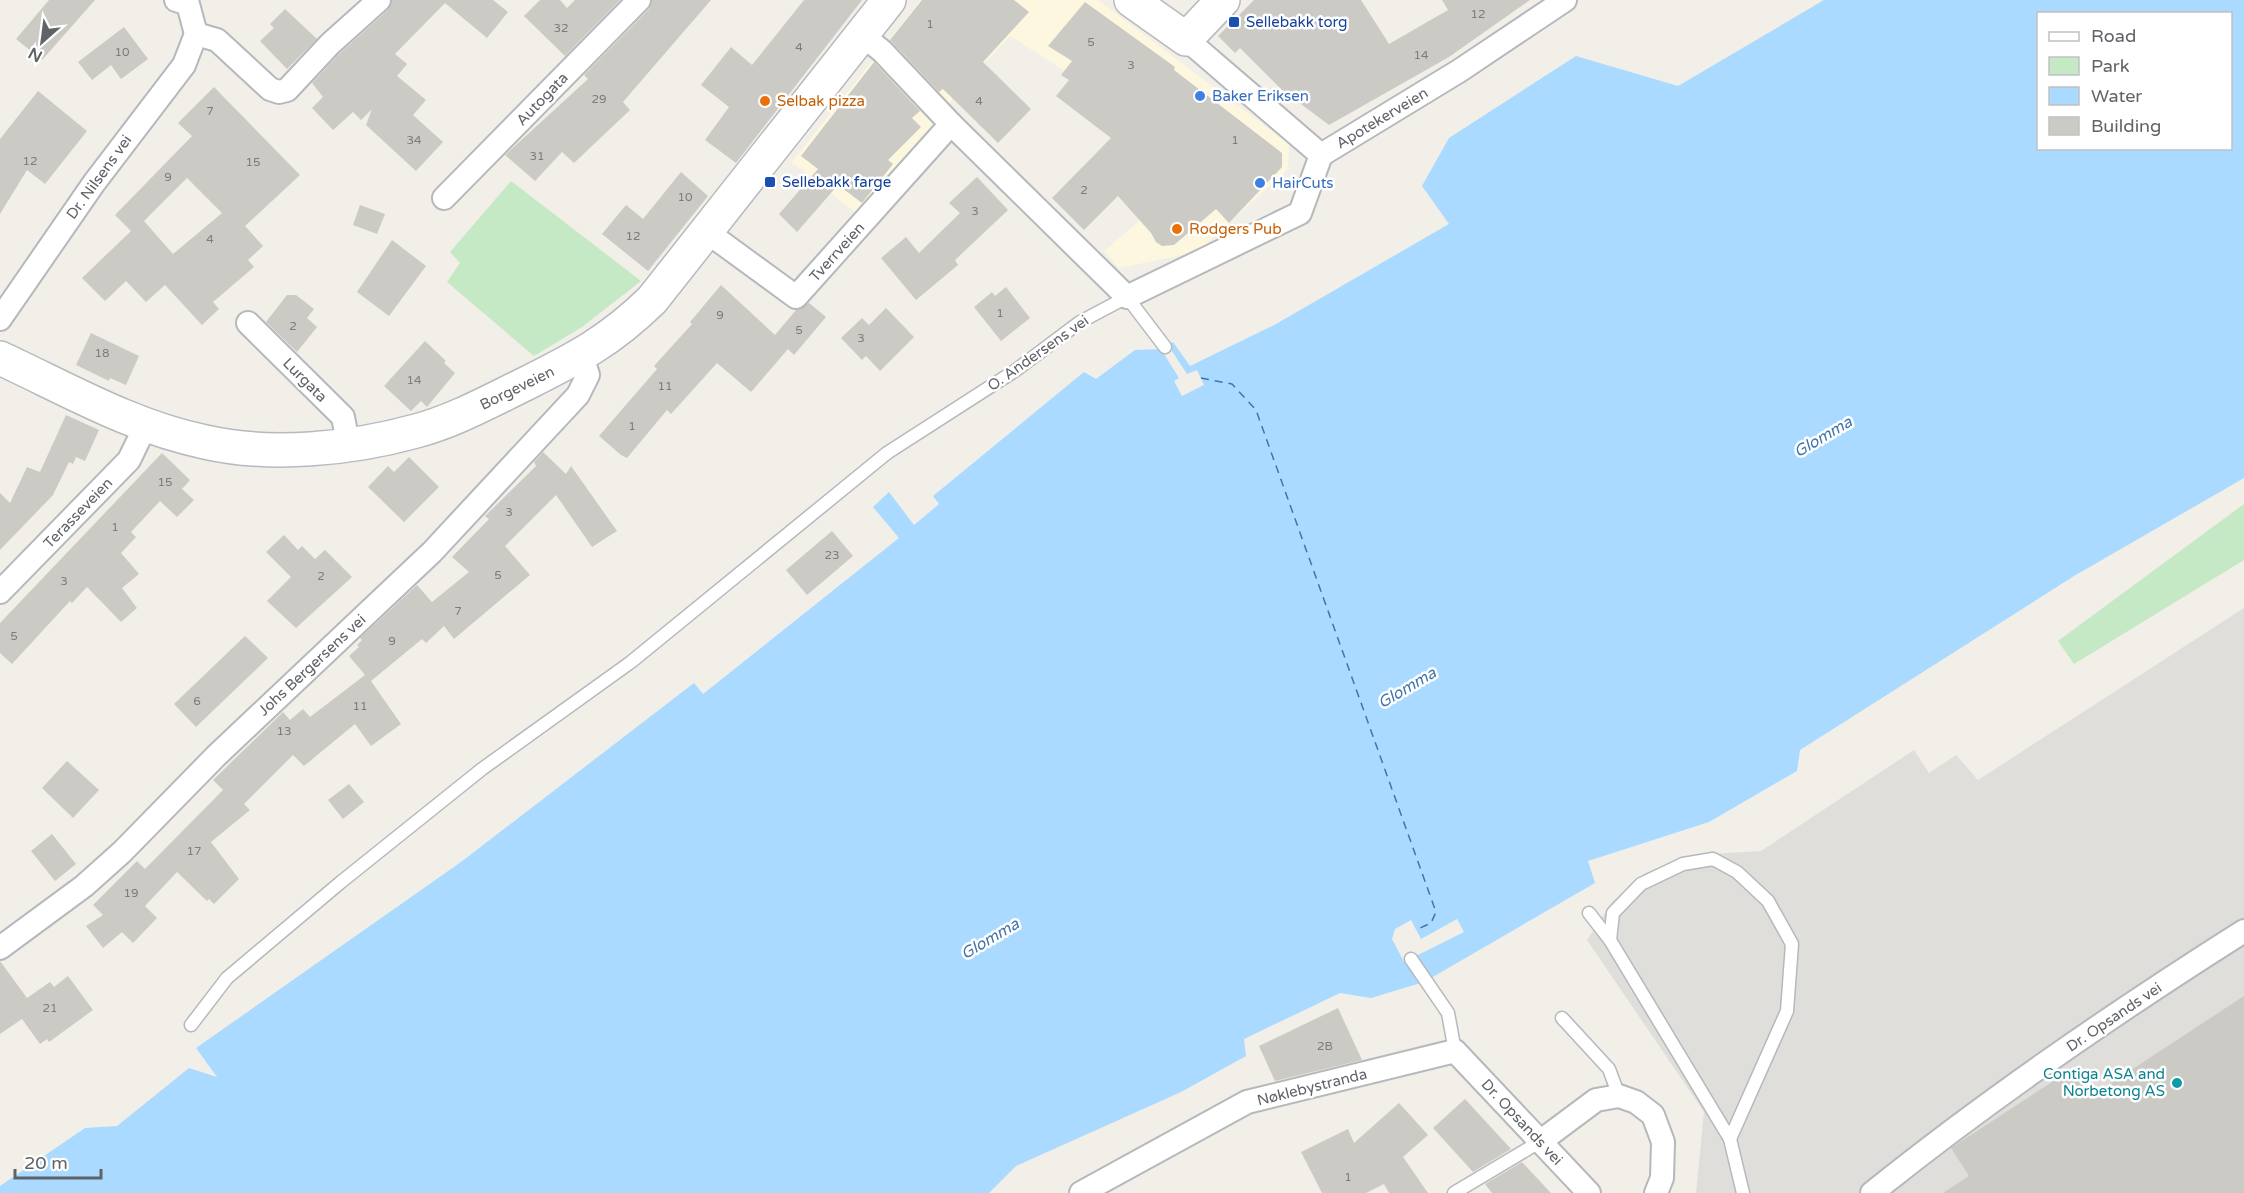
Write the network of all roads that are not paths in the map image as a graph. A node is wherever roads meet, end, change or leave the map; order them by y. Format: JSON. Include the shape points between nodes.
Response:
{"nodes":[{"id":1,"x":379,"y":0,"type":"edge"},
{"id":2,"x":639,"y":0,"type":"edge"},
{"id":3,"x":889,"y":0,"type":"edge"},
{"id":4,"x":1131,"y":0,"type":"edge"},
{"id":5,"x":1223,"y":0,"type":"edge"},
{"id":6,"x":1565,"y":0,"type":"edge"},
{"id":7,"x":184,"y":1,"type":"edge"},
{"id":8,"x":196,"y":34,"type":"junction"},
{"id":9,"x":862,"y":35,"type":"junction"},
{"id":10,"x":1186,"y":39,"type":"junction"},
{"id":11,"x":951,"y":124,"type":"junction"},
{"id":12,"x":1322,"y":155,"type":"junction"},
{"id":13,"x":444,"y":198,"type":"dead end"},
{"id":14,"x":707,"y":232,"type":"junction"},
{"id":15,"x":1128,"y":297,"type":"junction"},
{"id":16,"x":0,"y":320,"type":"edge"},
{"id":17,"x":248,"y":323,"type":"dead end"},
{"id":18,"x":1165,"y":347,"type":"dead end"},
{"id":19,"x":582,"y":356,"type":"junction"},
{"id":20,"x":0,"y":358,"type":"edge"},
{"id":21,"x":145,"y":427,"type":"junction"},
{"id":22,"x":348,"y":443,"type":"junction"},
{"id":23,"x":0,"y":592,"type":"edge"},
{"id":24,"x":1589,"y":913,"type":"dead end"},
{"id":25,"x":2244,"y":931,"type":"edge"},
{"id":26,"x":1610,"y":940,"type":"junction"},
{"id":27,"x":0,"y":948,"type":"edge"},
{"id":28,"x":1411,"y":958,"type":"dead end"},
{"id":29,"x":1562,"y":1018,"type":"dead end"},
{"id":30,"x":191,"y":1025,"type":"dead end"},
{"id":31,"x":1455,"y":1051,"type":"junction"},
{"id":32,"x":1619,"y":1096,"type":"junction"},
{"id":33,"x":1730,"y":1138,"type":"junction"},
{"id":34,"x":1541,"y":1141,"type":"junction"},
{"id":35,"x":1081,"y":1193,"type":"edge"},
{"id":36,"x":1454,"y":1193,"type":"edge"},
{"id":37,"x":1589,"y":1193,"type":"edge"},
{"id":38,"x":1656,"y":1193,"type":"edge"},
{"id":39,"x":1743,"y":1193,"type":"edge"},
{"id":40,"x":1872,"y":1193,"type":"edge"}],
"edges":[{"from":1,"to":8,"type":"street","via":[[287,90],[279,92],[270,89],[217,40]]},
{"from":2,"to":13,"type":"street","name":"Autogata"},
{"from":3,"to":9,"type":"main road","name":"Borgeveien"},
{"from":4,"to":10,"type":"main road"},
{"from":5,"to":10,"type":"main road"},
{"from":6,"to":12,"type":"street","name":"Apotekerveien"},
{"from":7,"to":8,"type":"street"},
{"from":8,"to":16,"type":"street","name":"Dr. Nilsens vei","via":[[184,64],[94,183]]},
{"from":9,"to":11,"type":"street"},
{"from":9,"to":14,"type":"main road","name":"Borgeveien"},
{"from":10,"to":12,"type":"street"},
{"from":11,"to":14,"type":"street","name":"Tverrveien","via":[[796,297]]},
{"from":11,"to":15,"type":"street"},
{"from":12,"to":15,"type":"street","name":"Apotekerveien","via":[[1300,213]]},
{"from":14,"to":19,"type":"main road","name":"Borgeveien","via":[[652,300],[622,329]]},
{"from":15,"to":18,"type":"lane"},
{"from":15,"to":30,"type":"lane","name":"O. Andersens vei","via":[[1080,322],[1016,370],[887,453],[631,662],[482,770],[342,882],[226,978]]},
{"from":17,"to":22,"type":"street","name":"Lurgata","via":[[343,417]]},
{"from":19,"to":22,"type":"main road","name":"Borgeveien","via":[[477,408],[418,431]]},
{"from":19,"to":27,"type":"street","name":"Johs Bergersens vei","via":[[588,375],[578,395],[432,552],[84,886]]},
{"from":20,"to":21,"type":"main road","name":"Borgeveien"},
{"from":21,"to":22,"type":"main road","name":"Borgeveien","via":[[206,443],[255,448]]},
{"from":21,"to":23,"type":"street","name":"Terasseveien","via":[[129,460]]},
{"from":24,"to":26,"type":"lane"},
{"from":25,"to":40,"type":"street","name":"Dr. Opsands vei","via":[[1946,1133]]},
{"from":26,"to":33,"type":"lane"},
{"from":26,"to":33,"type":"lane","via":[[1613,913],[1641,884],[1683,864],[1713,859],[1737,872],[1768,901],[1792,944],[1788,1011]]},
{"from":28,"to":31,"type":"lane","via":[[1448,1014]]},
{"from":29,"to":32,"type":"lane","via":[[1609,1069]]},
{"from":31,"to":34,"type":"street","name":"Dr. Opsands vei"},
{"from":31,"to":35,"type":"street","name":"Nøklebystranda","via":[[1247,1102]]},
{"from":32,"to":34,"type":"street","via":[[1596,1100]]},
{"from":32,"to":38,"type":"street","via":[[1636,1102],[1653,1115],[1663,1142],[1662,1178]]},
{"from":33,"to":39,"type":"lane"},
{"from":34,"to":36,"type":"lane"},
{"from":34,"to":37,"type":"street","name":"Dr. Opsands vei"}]}
